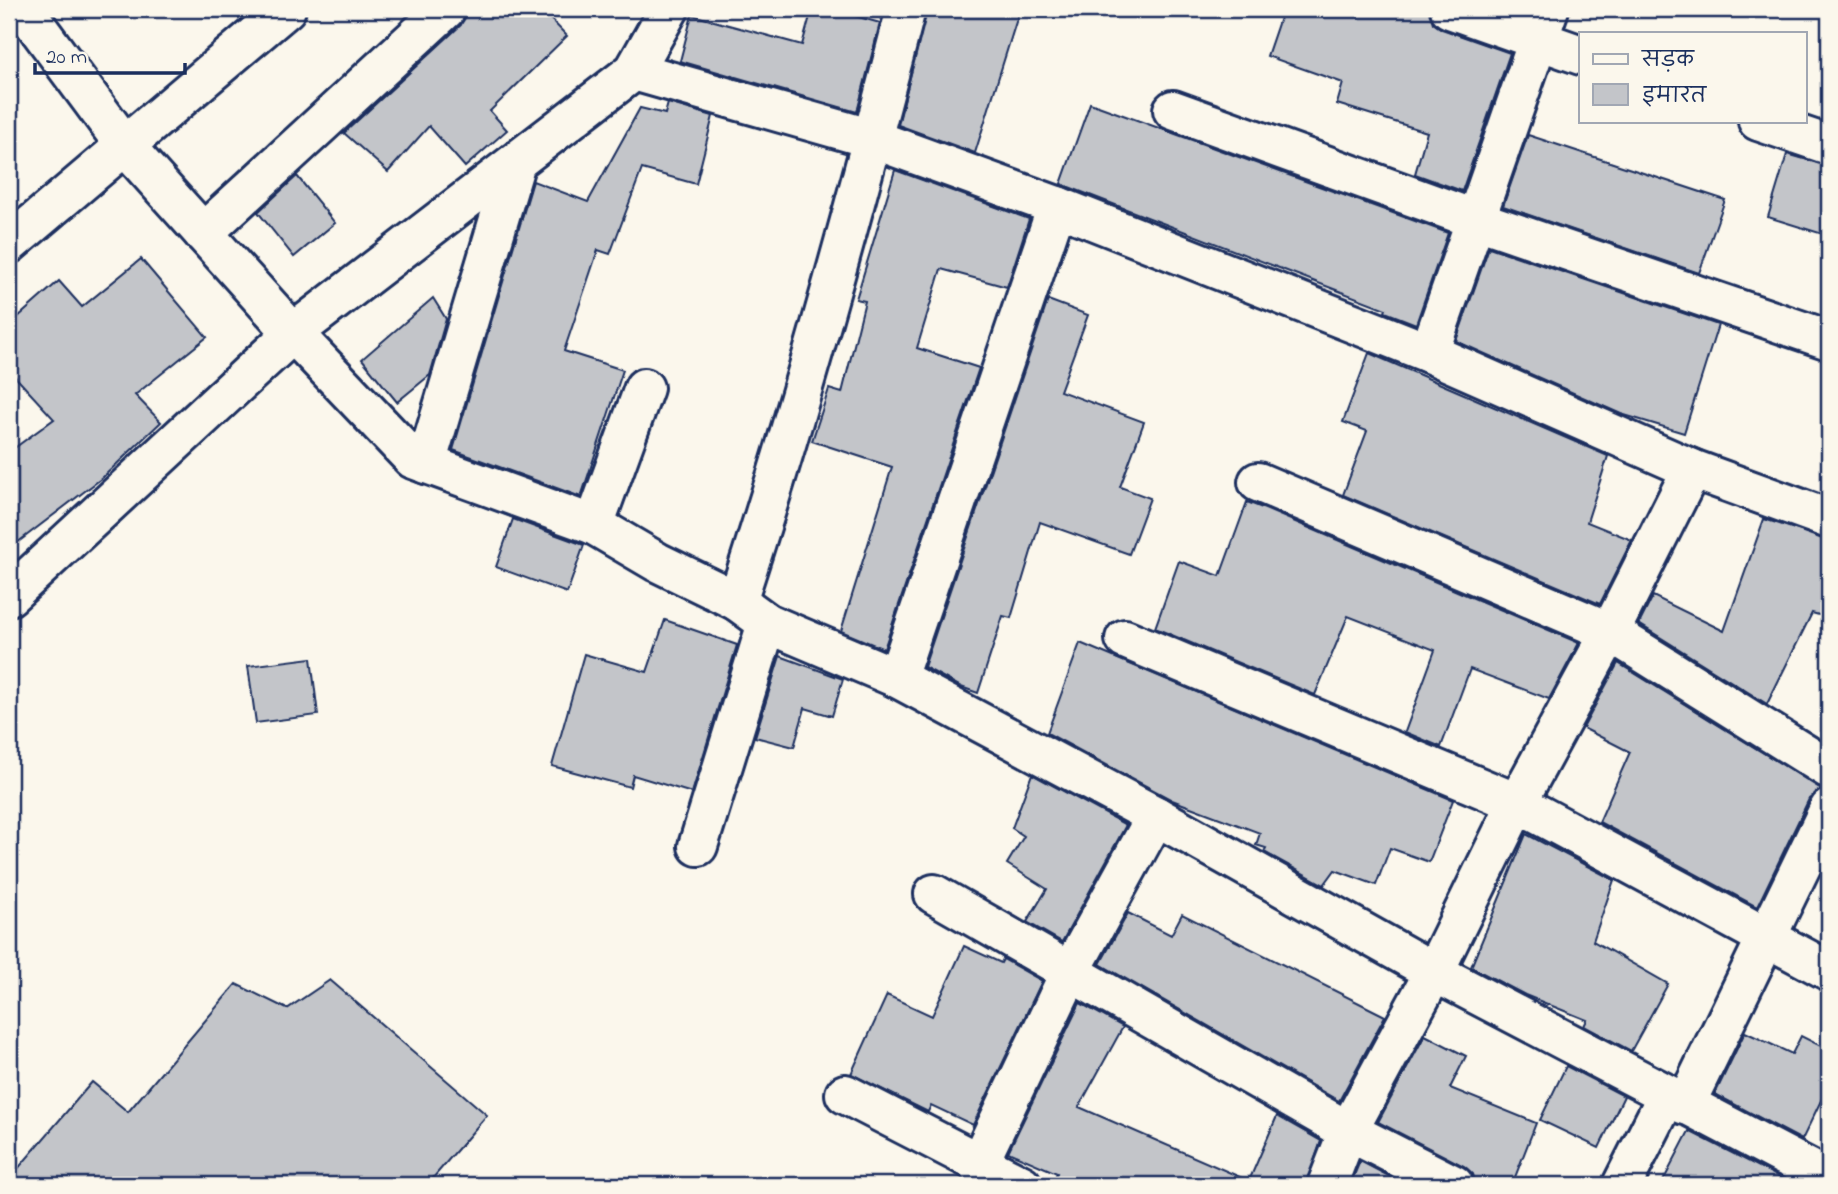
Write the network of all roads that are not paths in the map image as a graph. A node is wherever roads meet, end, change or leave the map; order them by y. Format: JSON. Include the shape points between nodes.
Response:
{"nodes":[{"id":1,"x":24,"y":9,"type":"edge"},
{"id":2,"x":286,"y":9,"type":"edge"},
{"id":3,"x":446,"y":9,"type":"edge"},
{"id":4,"x":669,"y":9,"type":"edge"},
{"id":5,"x":906,"y":9,"type":"edge"},
{"id":6,"x":1450,"y":9,"type":"edge"},
{"id":7,"x":1544,"y":23,"type":"edge"},
{"id":8,"x":1579,"y":53,"type":"edge"},
{"id":9,"x":634,"y":71,"type":"junction"},
{"id":10,"x":1173,"y":110,"type":"dead end"},
{"id":11,"x":1761,"y":122,"type":"edge"},
{"id":12,"x":873,"y":139,"type":"junction"},
{"id":13,"x":1829,"y":145,"type":"edge"},
{"id":14,"x":126,"y":147,"type":"junction"},
{"id":15,"x":516,"y":162,"type":"junction"},
{"id":16,"x":1057,"y":206,"type":"junction"},
{"id":17,"x":1477,"y":220,"type":"junction"},
{"id":18,"x":203,"y":233,"type":"junction"},
{"id":19,"x":9,"y":244,"type":"edge"},
{"id":20,"x":293,"y":333,"type":"junction"},
{"id":21,"x":1829,"y":340,"type":"edge"},
{"id":22,"x":1429,"y":353,"type":"junction"},
{"id":23,"x":644,"y":388,"type":"dead end"},
{"id":24,"x":426,"y":464,"type":"junction"},
{"id":25,"x":1692,"y":469,"type":"junction"},
{"id":26,"x":1258,"y":482,"type":"dead end"},
{"id":27,"x":1829,"y":519,"type":"edge"},
{"id":28,"x":594,"y":525,"type":"junction"},
{"id":29,"x":9,"y":596,"type":"edge"},
{"id":30,"x":752,"y":612,"type":"junction"},
{"id":31,"x":1610,"y":632,"type":"junction"},
{"id":32,"x":1125,"y":639,"type":"dead end"},
{"id":33,"x":897,"y":678,"type":"junction"},
{"id":34,"x":1829,"y":769,"type":"edge"},
{"id":35,"x":1517,"y":803,"type":"junction"},
{"id":36,"x":1829,"y":809,"type":"edge"},
{"id":37,"x":1156,"y":816,"type":"junction"},
{"id":38,"x":698,"y":846,"type":"dead end"},
{"id":39,"x":934,"y":894,"type":"dead end"},
{"id":40,"x":1764,"y":939,"type":"junction"},
{"id":41,"x":1829,"y":971,"type":"edge"},
{"id":42,"x":1434,"y":972,"type":"junction"},
{"id":43,"x":1069,"y":974,"type":"junction"},
{"id":44,"x":845,"y":1094,"type":"dead end"},
{"id":45,"x":1676,"y":1100,"type":"junction"},
{"id":46,"x":1348,"y":1131,"type":"junction"},
{"id":47,"x":978,"y":1165,"type":"junction"},
{"id":48,"x":1829,"y":1179,"type":"edge"},
{"id":49,"x":1022,"y":1185,"type":"edge"},
{"id":50,"x":1327,"y":1185,"type":"edge"},
{"id":51,"x":1454,"y":1185,"type":"edge"},
{"id":52,"x":1622,"y":1185,"type":"edge"}],
"edges":[{"from":1,"to":14,"type":"street"},
{"from":2,"to":14,"type":"street"},
{"from":3,"to":18,"type":"street"},
{"from":4,"to":9,"type":"street"},
{"from":5,"to":12,"type":"street"},
{"from":6,"to":7,"type":"street"},
{"from":7,"to":8,"type":"street"},
{"from":7,"to":17,"type":"street"},
{"from":9,"to":12,"type":"street"},
{"from":9,"to":15,"type":"street"},
{"from":10,"to":17,"type":"street"},
{"from":11,"to":13,"type":"street"},
{"from":12,"to":16,"type":"street"},
{"from":12,"to":30,"type":"street","via":[[772,496]]},
{"from":14,"to":18,"type":"street"},
{"from":14,"to":19,"type":"street"},
{"from":15,"to":20,"type":"street"},
{"from":15,"to":24,"type":"street"},
{"from":16,"to":22,"type":"street"},
{"from":16,"to":33,"type":"street"},
{"from":17,"to":21,"type":"street"},
{"from":17,"to":22,"type":"street"},
{"from":18,"to":20,"type":"street"},
{"from":20,"to":24,"type":"street","via":[[413,459]]},
{"from":20,"to":29,"type":"street"},
{"from":22,"to":25,"type":"street"},
{"from":23,"to":28,"type":"street"},
{"from":24,"to":28,"type":"street"},
{"from":25,"to":27,"type":"street"},
{"from":25,"to":31,"type":"street"},
{"from":26,"to":31,"type":"street"},
{"from":28,"to":30,"type":"street"},
{"from":30,"to":33,"type":"street"},
{"from":30,"to":38,"type":"street"},
{"from":31,"to":34,"type":"street"},
{"from":31,"to":35,"type":"street"},
{"from":32,"to":35,"type":"street"},
{"from":33,"to":37,"type":"street"},
{"from":35,"to":40,"type":"street"},
{"from":35,"to":42,"type":"street"},
{"from":36,"to":40,"type":"street"},
{"from":37,"to":42,"type":"street"},
{"from":37,"to":43,"type":"street"},
{"from":39,"to":43,"type":"street"},
{"from":40,"to":41,"type":"street"},
{"from":40,"to":45,"type":"street"},
{"from":42,"to":45,"type":"street"},
{"from":42,"to":46,"type":"street"},
{"from":43,"to":46,"type":"street"},
{"from":43,"to":47,"type":"street"},
{"from":44,"to":47,"type":"street"},
{"from":45,"to":48,"type":"street"},
{"from":45,"to":52,"type":"street"},
{"from":46,"to":50,"type":"street"},
{"from":46,"to":51,"type":"street"},
{"from":47,"to":49,"type":"street"}]}
